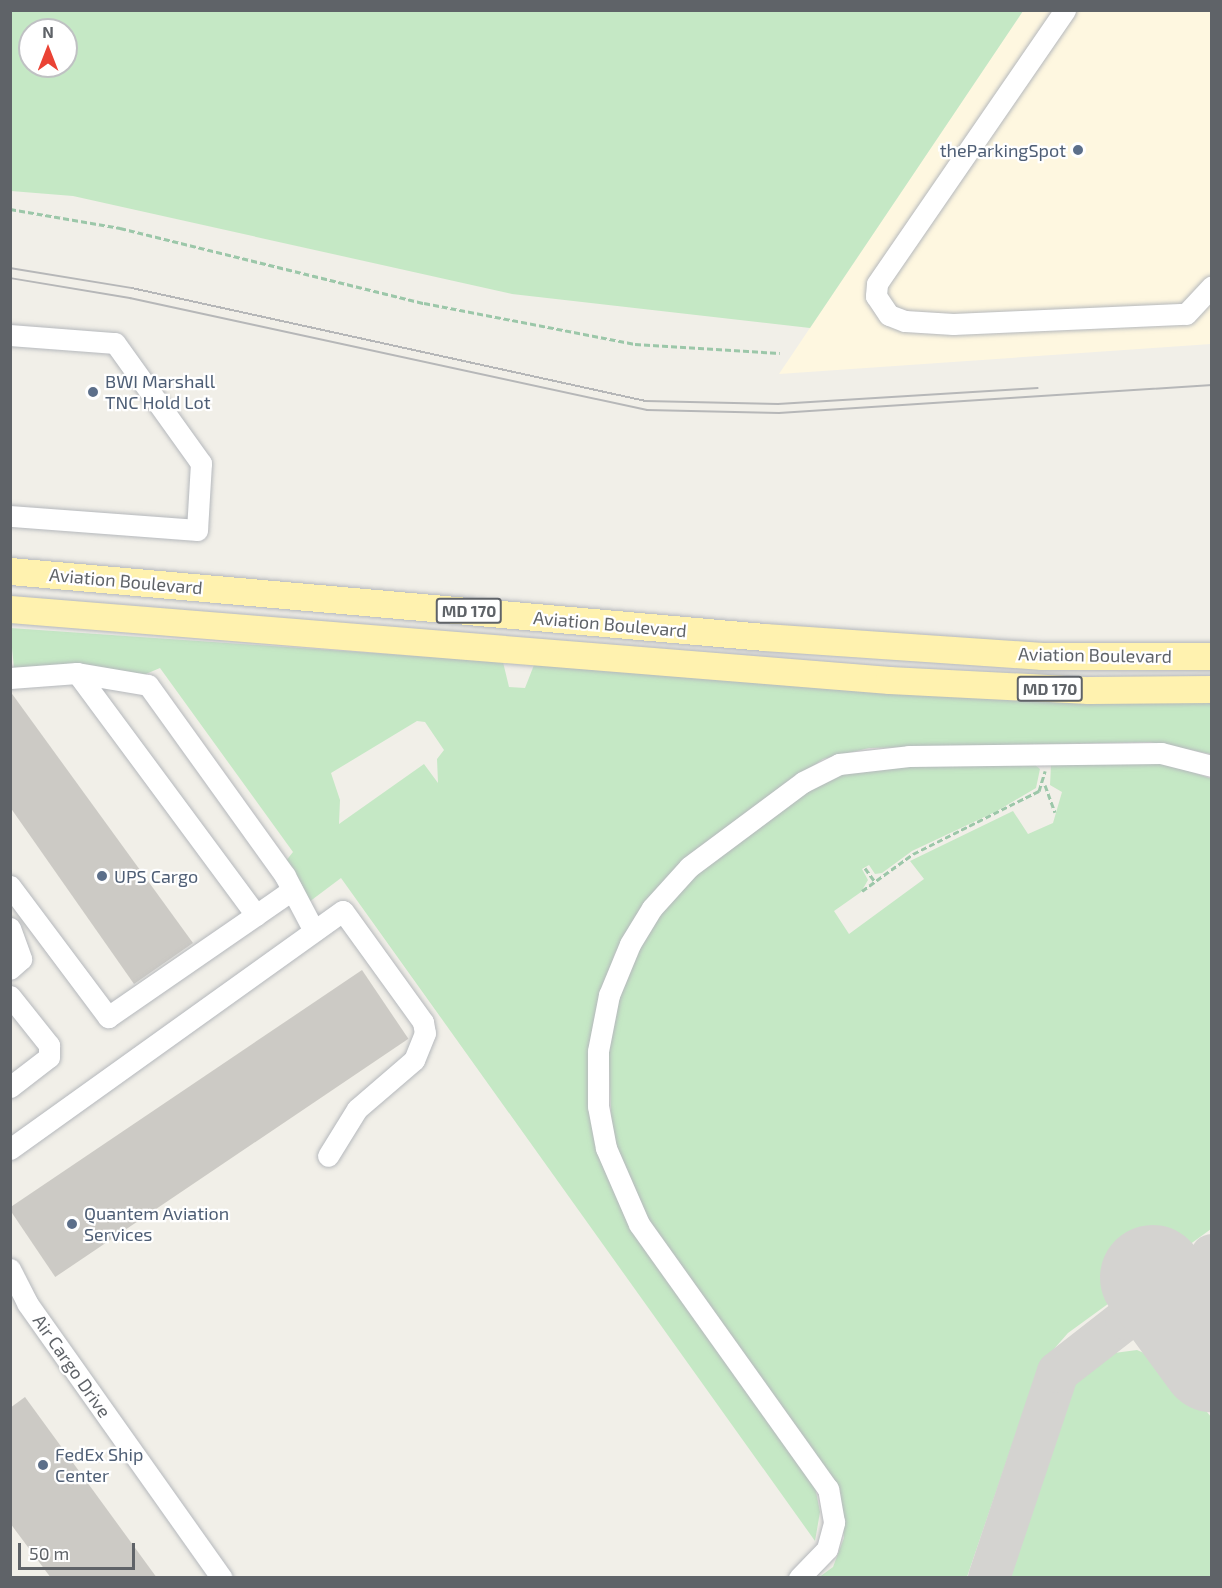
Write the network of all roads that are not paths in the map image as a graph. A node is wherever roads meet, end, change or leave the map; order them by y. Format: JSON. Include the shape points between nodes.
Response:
{"nodes":[{"id":1,"x":1065,"y":10,"type":"edge"},
{"id":2,"x":1212,"y":286,"type":"edge"},
{"id":3,"x":10,"y":334,"type":"edge"},
{"id":4,"x":10,"y":516,"type":"edge"},
{"id":5,"x":10,"y":571,"type":"edge"},
{"id":6,"x":10,"y":609,"type":"edge"},
{"id":7,"x":1212,"y":642,"type":"edge"},
{"id":8,"x":1212,"y":656,"type":"edge"},
{"id":9,"x":1151,"y":658,"type":"junction"},
{"id":10,"x":77,"y":674,"type":"junction"},
{"id":11,"x":10,"y":678,"type":"edge"},
{"id":12,"x":1212,"y":689,"type":"edge"},
{"id":13,"x":1212,"y":766,"type":"edge"},
{"id":14,"x":10,"y":886,"type":"edge"},
{"id":15,"x":292,"y":890,"type":"junction"},
{"id":16,"x":256,"y":915,"type":"junction"},
{"id":17,"x":10,"y":928,"type":"edge"},
{"id":18,"x":314,"y":931,"type":"junction"},
{"id":19,"x":10,"y":969,"type":"edge"},
{"id":20,"x":10,"y":996,"type":"edge"},
{"id":21,"x":10,"y":1087,"type":"edge"},
{"id":22,"x":10,"y":1149,"type":"edge"},
{"id":23,"x":328,"y":1156,"type":"dead end"},
{"id":24,"x":10,"y":1269,"type":"edge"},
{"id":25,"x":222,"y":1578,"type":"edge"},
{"id":26,"x":799,"y":1578,"type":"edge"}],
"edges":[{"from":1,"to":2,"type":"lane","via":[[877,284],[876,296],[889,315],[905,321],[953,324],[1186,314]]},
{"from":3,"to":4,"type":"lane","via":[[115,343],[201,463],[197,530]]},
{"from":5,"to":9,"type":"main road","name":"Aviation Boulevard","number":"MD 170","via":[[764,637]]},
{"from":6,"to":12,"type":"main road","name":"Aviation Boulevard","number":"MD 170","via":[[889,680],[1089,690]]},
{"from":7,"to":9,"type":"main road","number":"MD 170"},
{"from":8,"to":9,"type":"main road","name":"Aviation Boulevard"},
{"from":10,"to":11,"type":"lane"},
{"from":10,"to":15,"type":"lane","via":[[148,685]]},
{"from":10,"to":16,"type":"lane"},
{"from":13,"to":26,"type":"lane","via":[[1161,753],[866,758],[814,775],[711,849],[670,886],[636,931],[609,995],[598,1051],[598,1106],[621,1189],[639,1224],[818,1471],[831,1498],[834,1522],[827,1549]]},
{"from":14,"to":16,"type":"lane","via":[[108,1017]]},
{"from":15,"to":16,"type":"lane"},
{"from":15,"to":18,"type":"lane"},
{"from":17,"to":19,"type":"lane","via":[[21,959]]},
{"from":18,"to":22,"type":"lane"},
{"from":18,"to":23,"type":"lane","via":[[343,911],[423,1022],[425,1033],[414,1060],[357,1109]]},
{"from":20,"to":21,"type":"lane","via":[[49,1045],[50,1057]]},
{"from":24,"to":25,"type":"lane","name":"Air Cargo Drive","via":[[27,1303]]}]}
